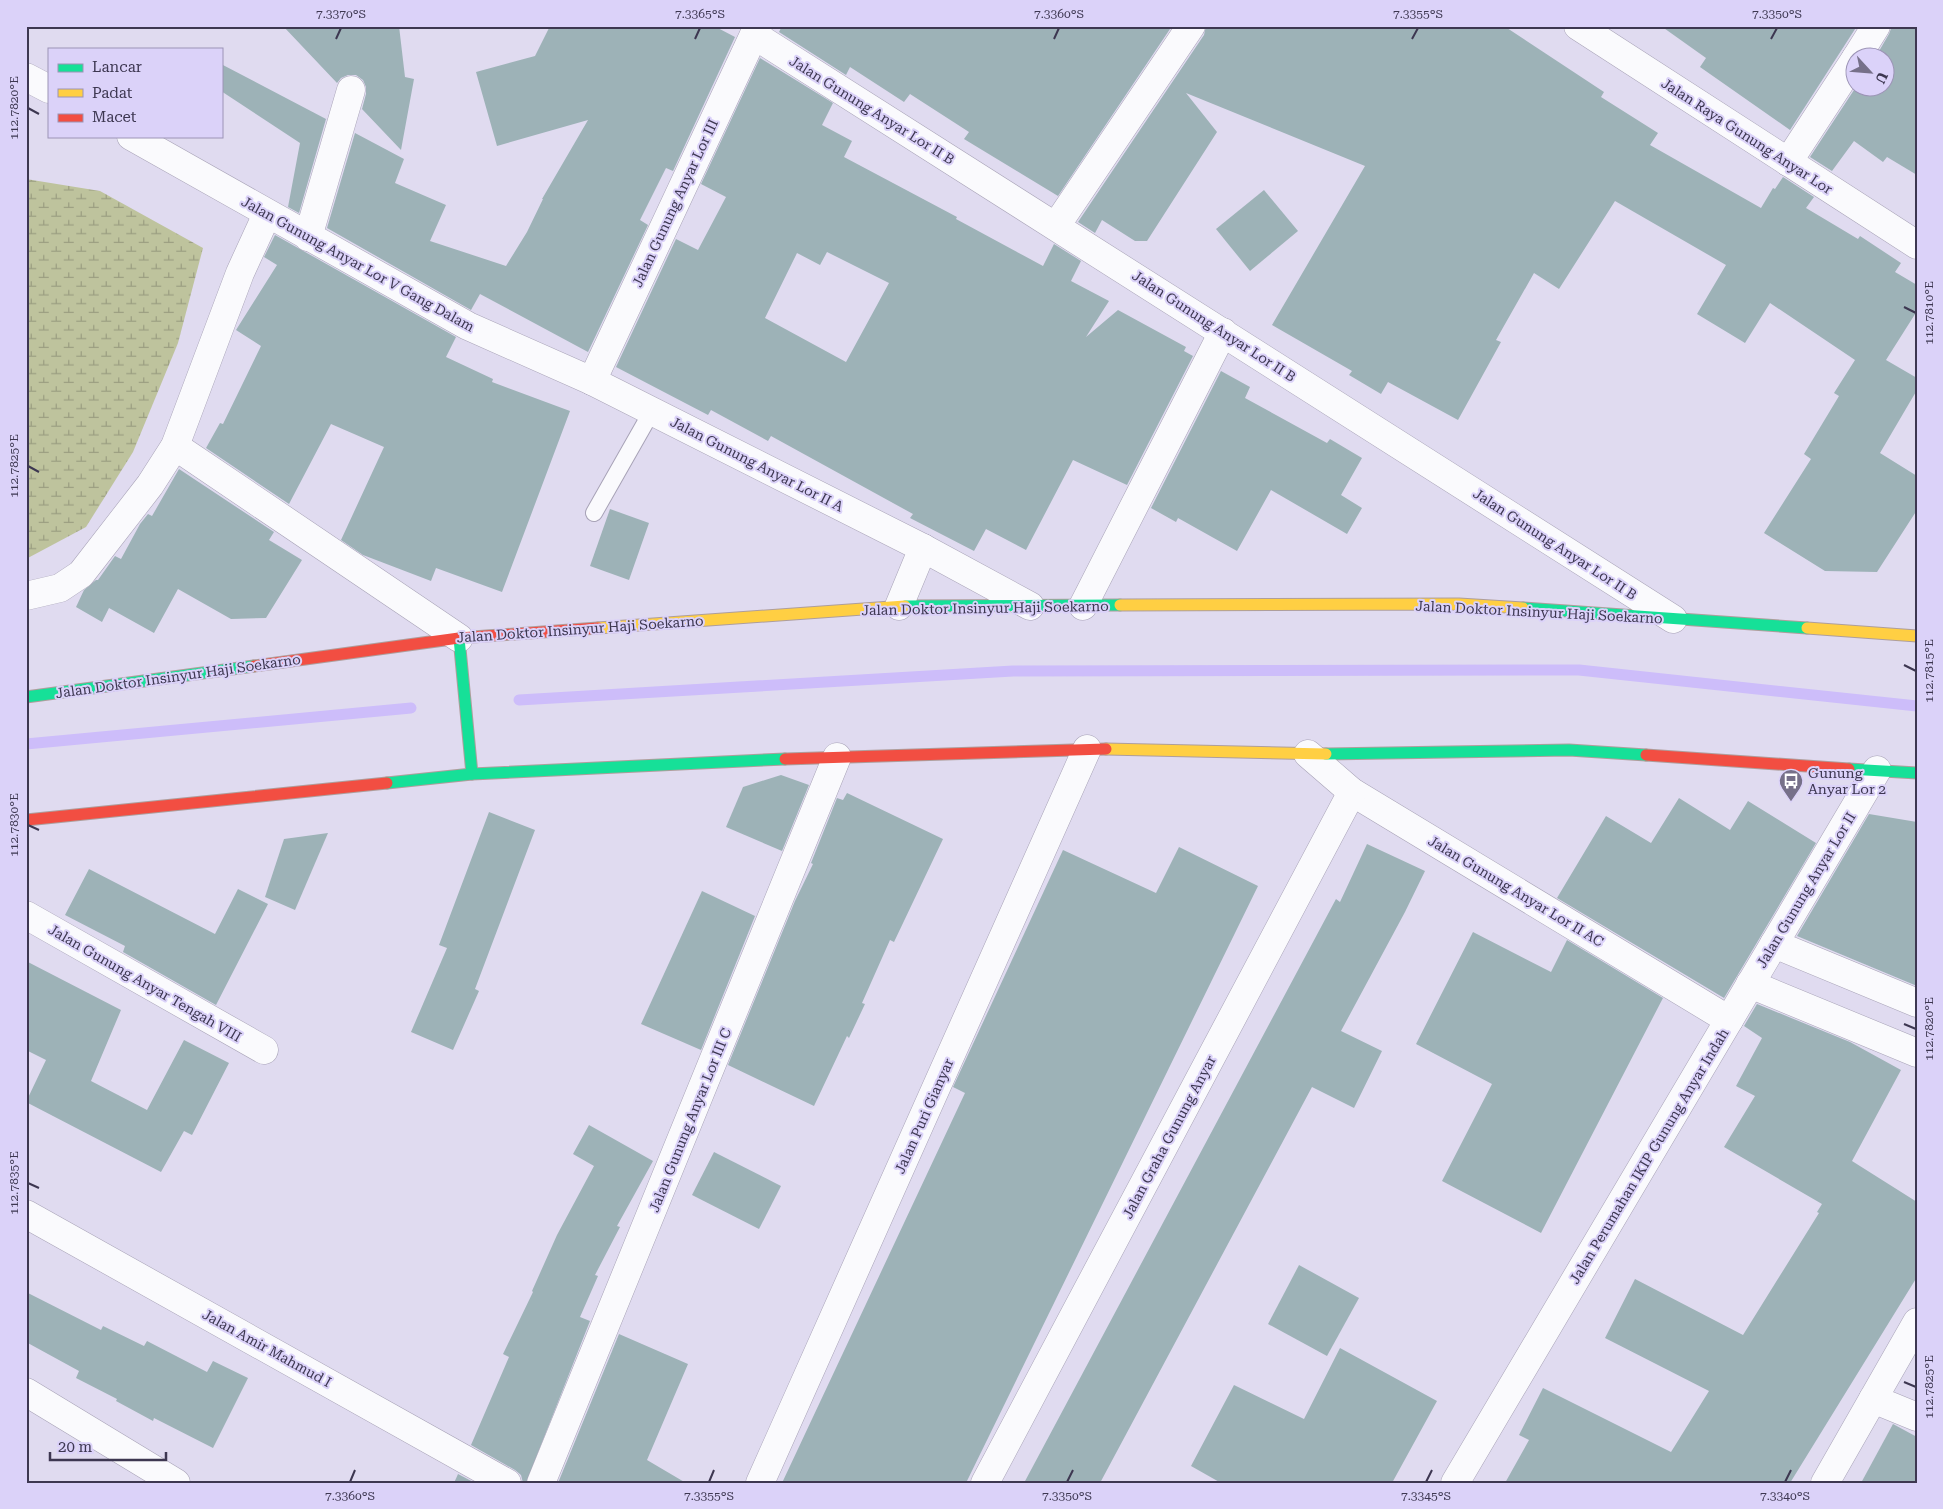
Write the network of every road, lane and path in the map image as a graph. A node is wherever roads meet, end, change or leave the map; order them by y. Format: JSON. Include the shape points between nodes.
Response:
{"nodes":[{"id":1,"x":1191,"y":26,"type":"edge"},
{"id":2,"x":1578,"y":26,"type":"edge"},
{"id":3,"x":1876,"y":26,"type":"edge"},
{"id":4,"x":756,"y":30,"type":"edge"},
{"id":5,"x":1862,"y":48,"type":"edge"},
{"id":6,"x":1846,"y":73,"type":"edge"},
{"id":7,"x":26,"y":77,"type":"edge"},
{"id":8,"x":48,"y":89,"type":"edge"},
{"id":9,"x":351,"y":90,"type":"dead end"},
{"id":10,"x":135,"y":138,"type":"edge"},
{"id":11,"x":1788,"y":162,"type":"junction"},
{"id":12,"x":268,"y":214,"type":"junction"},
{"id":13,"x":1056,"y":226,"type":"junction"},
{"id":14,"x":308,"y":237,"type":"junction"},
{"id":15,"x":1917,"y":245,"type":"edge"},
{"id":16,"x":1223,"y":332,"type":"junction"},
{"id":17,"x":592,"y":380,"type":"junction"},
{"id":18,"x":652,"y":411,"type":"junction"},
{"id":19,"x":175,"y":446,"type":"junction"},
{"id":20,"x":594,"y":513,"type":"dead end"},
{"id":21,"x":923,"y":548,"type":"junction"},
{"id":22,"x":26,"y":596,"type":"edge"},
{"id":23,"x":899,"y":606,"type":"junction"},
{"id":24,"x":1030,"y":606,"type":"junction"},
{"id":25,"x":1083,"y":606,"type":"junction"},
{"id":26,"x":1673,"y":619,"type":"junction"},
{"id":27,"x":1917,"y":636,"type":"edge"},
{"id":28,"x":459,"y":638,"type":"junction"},
{"id":29,"x":26,"y":697,"type":"edge"},
{"id":30,"x":1917,"y":719,"type":"edge"},
{"id":31,"x":1917,"y":733,"type":"edge"},
{"id":32,"x":1087,"y":749,"type":"junction"},
{"id":33,"x":1308,"y":754,"type":"junction"},
{"id":34,"x":838,"y":757,"type":"junction"},
{"id":35,"x":1877,"y":770,"type":"junction"},
{"id":36,"x":1916,"y":773,"type":"edge"},
{"id":37,"x":472,"y":774,"type":"junction"},
{"id":38,"x":1352,"y":792,"type":"junction"},
{"id":39,"x":26,"y":820,"type":"edge"},
{"id":40,"x":26,"y":915,"type":"edge"},
{"id":41,"x":1774,"y":944,"type":"junction"},
{"id":42,"x":1750,"y":984,"type":"junction"},
{"id":43,"x":1917,"y":1003,"type":"edge"},
{"id":44,"x":1729,"y":1020,"type":"junction"},
{"id":45,"x":264,"y":1050,"type":"dead end"},
{"id":46,"x":1917,"y":1053,"type":"edge"},
{"id":47,"x":26,"y":1214,"type":"edge"},
{"id":48,"x":1917,"y":1322,"type":"edge"},
{"id":49,"x":26,"y":1392,"type":"edge"},
{"id":50,"x":1873,"y":1399,"type":"junction"},
{"id":51,"x":1917,"y":1417,"type":"edge"},
{"id":52,"x":176,"y":1483,"type":"edge"},
{"id":53,"x":507,"y":1483,"type":"edge"},
{"id":54,"x":541,"y":1483,"type":"edge"},
{"id":55,"x":760,"y":1483,"type":"edge"},
{"id":56,"x":986,"y":1483,"type":"edge"},
{"id":57,"x":1455,"y":1483,"type":"edge"},
{"id":58,"x":1825,"y":1483,"type":"edge"}],
"edges":[{"from":1,"to":13,"type":"street"},
{"from":2,"to":11,"type":"street","name":"Jalan Raya Gunung Anyar Lor"},
{"from":3,"to":5,"type":"street"},
{"from":4,"to":13,"type":"street","name":"Jalan Gunung Anyar Lor II B"},
{"from":4,"to":17,"type":"street","name":"Jalan Gunung Anyar Lor III"},
{"from":6,"to":11,"type":"street"},
{"from":7,"to":8,"type":"street"},
{"from":9,"to":14,"type":"street"},
{"from":10,"to":12,"type":"street","name":"Jalan Gunung Anyar Lor V Gang Dalam"},
{"from":11,"to":15,"type":"street","name":"Jalan Raya Gunung Anyar Lor"},
{"from":12,"to":14,"type":"street","name":"Jalan Gunung Anyar Lor V Gang Dalam"},
{"from":12,"to":19,"type":"street","via":[[240,274]]},
{"from":13,"to":16,"type":"street","name":"Jalan Gunung Anyar Lor II B"},
{"from":14,"to":17,"type":"street","name":"Jalan Gunung Anyar Lor V Gang Dalam","via":[[468,326]]},
{"from":16,"to":25,"type":"street"},
{"from":16,"to":26,"type":"street","name":"Jalan Gunung Anyar Lor II B"},
{"from":17,"to":18,"type":"street","name":"Jalan Gunung Anyar Lor II A"},
{"from":18,"to":20,"type":"lane"},
{"from":18,"to":21,"type":"street","name":"Jalan Gunung Anyar Lor II A"},
{"from":19,"to":22,"type":"street","via":[[150,485],[81,574],[60,588]]},
{"from":19,"to":28,"type":"street"},
{"from":21,"to":23,"type":"street"},
{"from":21,"to":24,"type":"street","name":"Jalan Gunung Anyar Lor II A"},
{"from":23,"to":24,"type":"main road","name":"Jalan Doktor Insinyur Haji Soekarno"},
{"from":23,"to":28,"type":"main road","name":"Jalan Doktor Insinyur Haji Soekarno"},
{"from":24,"to":25,"type":"main road","name":"Jalan Doktor Insinyur Haji Soekarno"},
{"from":25,"to":26,"type":"main road","name":"Jalan Doktor Insinyur Haji Soekarno","via":[[1459,604]]},
{"from":26,"to":27,"type":"main road","name":"Jalan Doktor Insinyur Haji Soekarno"},
{"from":28,"to":29,"type":"main road","name":"Jalan Doktor Insinyur Haji Soekarno"},
{"from":28,"to":37,"type":"main road"},
{"from":30,"to":31,"type":"path"},
{"from":32,"to":33,"type":"main road"},
{"from":32,"to":34,"type":"main road"},
{"from":32,"to":55,"type":"street","name":"Jalan Puri Gianyar"},
{"from":33,"to":35,"type":"main road","via":[[1569,750]]},
{"from":33,"to":38,"type":"street","name":"Jalan Gunung Anyar Lor II AC"},
{"from":34,"to":37,"type":"main road"},
{"from":34,"to":54,"type":"street","name":"Jalan Gunung Anyar Lor III C"},
{"from":35,"to":36,"type":"main road"},
{"from":35,"to":41,"type":"street","name":"Jalan Gunung Anyar Lor II"},
{"from":37,"to":39,"type":"main road"},
{"from":38,"to":44,"type":"street","name":"Jalan Gunung Anyar Lor II AC"},
{"from":38,"to":56,"type":"street","name":"Jalan Graha Gunung Anyar"},
{"from":40,"to":45,"type":"street","name":"Jalan Gunung Anyar Tengah VIII"},
{"from":41,"to":42,"type":"street","name":"Jalan Gunung Anyar Lor II"},
{"from":41,"to":43,"type":"street"},
{"from":42,"to":44,"type":"street","name":"Jalan Perumahan IKIP Gunung Anyar Indah"},
{"from":42,"to":46,"type":"street"},
{"from":44,"to":57,"type":"street","name":"Jalan Perumahan IKIP Gunung Anyar Indah"},
{"from":47,"to":53,"type":"street","name":"Jalan Amir Mahmud I"},
{"from":48,"to":50,"type":"street"},
{"from":49,"to":52,"type":"street"},
{"from":50,"to":51,"type":"street"},
{"from":50,"to":58,"type":"street"}]}
